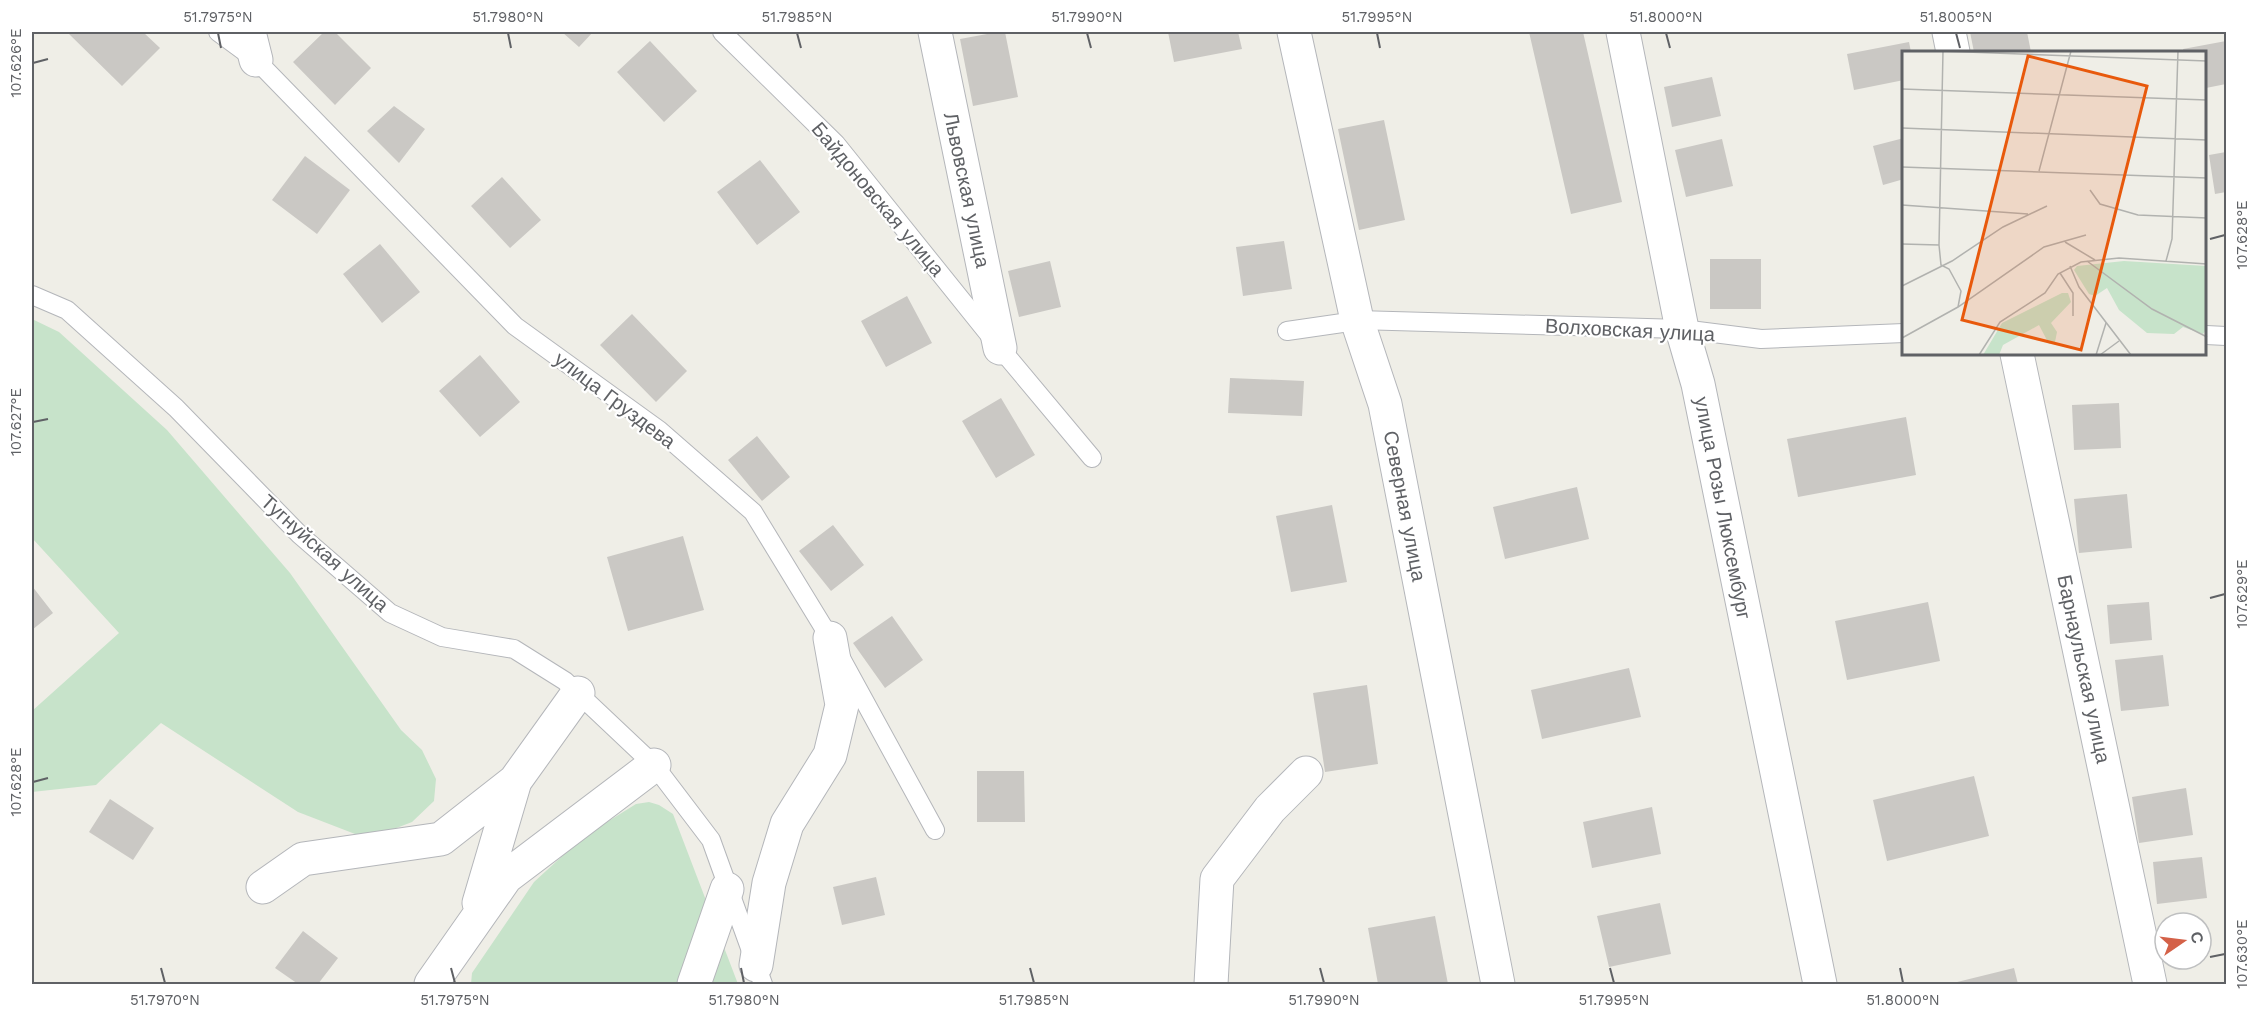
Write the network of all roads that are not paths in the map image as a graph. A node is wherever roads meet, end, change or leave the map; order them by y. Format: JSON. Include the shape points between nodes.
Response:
{"nodes":[{"id":1,"x":218,"y":32,"type":"edge"},
{"id":2,"x":722,"y":32,"type":"edge"},
{"id":3,"x":935,"y":32,"type":"edge"},
{"id":4,"x":1294,"y":32,"type":"edge"},
{"id":5,"x":1623,"y":32,"type":"edge"},
{"id":6,"x":1949,"y":32,"type":"edge"},
{"id":7,"x":252,"y":46,"type":"edge"},
{"id":8,"x":1953,"y":51,"type":"edge"},
{"id":9,"x":32,"y":295,"type":"edge"},
{"id":10,"x":1360,"y":320,"type":"junction"},
{"id":11,"x":1682,"y":329,"type":"junction"},
{"id":12,"x":1287,"y":331,"type":"dead end"},
{"id":13,"x":1902,"y":333,"type":"edge"},
{"id":14,"x":2207,"y":335,"type":"edge"},
{"id":15,"x":2226,"y":336,"type":"edge"},
{"id":16,"x":1000,"y":348,"type":"junction"},
{"id":17,"x":2017,"y":356,"type":"edge"},
{"id":18,"x":1092,"y":458,"type":"dead end"},
{"id":19,"x":830,"y":638,"type":"junction"},
{"id":20,"x":578,"y":693,"type":"junction"},
{"id":21,"x":654,"y":765,"type":"junction"},
{"id":22,"x":1306,"y":774,"type":"dead end"},
{"id":23,"x":515,"y":781,"type":"junction"},
{"id":24,"x":935,"y":830,"type":"dead end"},
{"id":25,"x":263,"y":886,"type":"dead end"},
{"id":26,"x":727,"y":889,"type":"junction"},
{"id":27,"x":471,"y":927,"type":"junction"},
{"id":28,"x":760,"y":975,"type":"edge"},
{"id":29,"x":431,"y":984,"type":"edge"},
{"id":30,"x":694,"y":984,"type":"edge"},
{"id":31,"x":1212,"y":984,"type":"edge"},
{"id":32,"x":1498,"y":984,"type":"edge"},
{"id":33,"x":1820,"y":984,"type":"edge"},
{"id":34,"x":2150,"y":984,"type":"edge"}],
"edges":[{"from":1,"to":7,"type":"lane","name":"улица Груздева"},
{"from":2,"to":16,"type":"lane","name":"Байдоновская улица","via":[[836,144]]},
{"from":3,"to":16,"type":"street","name":"Львовская улица"},
{"from":4,"to":10,"type":"street","name":"Северная улица"},
{"from":5,"to":11,"type":"street","name":"улица Розы Люксембург"},
{"from":6,"to":8,"type":"street"},
{"from":7,"to":19,"type":"lane","name":"улица Груздева","via":[[514,326],[659,430],[753,512]]},
{"from":9,"to":20,"type":"lane","name":"Тугнуйская улица","via":[[67,310],[176,408],[300,535],[390,613],[442,638],[514,649]]},
{"from":10,"to":11,"type":"lane","name":"Волховская улица"},
{"from":10,"to":12,"type":"lane","name":"Волховская улица"},
{"from":10,"to":32,"type":"street","name":"Северная улица","via":[[1385,404]]},
{"from":11,"to":13,"type":"lane","name":"Волховская улица","via":[[1761,339]]},
{"from":11,"to":33,"type":"street","name":"улица Розы Люксембург","via":[[1698,384]]},
{"from":14,"to":15,"type":"lane"},
{"from":16,"to":18,"type":"lane","name":"Байдоновская улица"},
{"from":17,"to":34,"type":"street","name":"Барнаульская улица"},
{"from":19,"to":24,"type":"lane","name":"улица Груздева"},
{"from":19,"to":28,"type":"street","via":[[842,705],[830,755],[787,824],[769,883]]},
{"from":20,"to":21,"type":"lane","name":"Тугнуйская улица"},
{"from":20,"to":23,"type":"street"},
{"from":21,"to":26,"type":"lane","name":"Тугнуйская улица","via":[[711,840]]},
{"from":21,"to":27,"type":"street","via":[[506,877]]},
{"from":22,"to":31,"type":"street","via":[[1270,809],[1217,879]]},
{"from":23,"to":25,"type":"street","via":[[441,839],[303,859]]},
{"from":23,"to":27,"type":"street"},
{"from":26,"to":28,"type":"lane","name":"Тугнуйская улица"},
{"from":26,"to":30,"type":"street"},
{"from":27,"to":29,"type":"street"}]}
